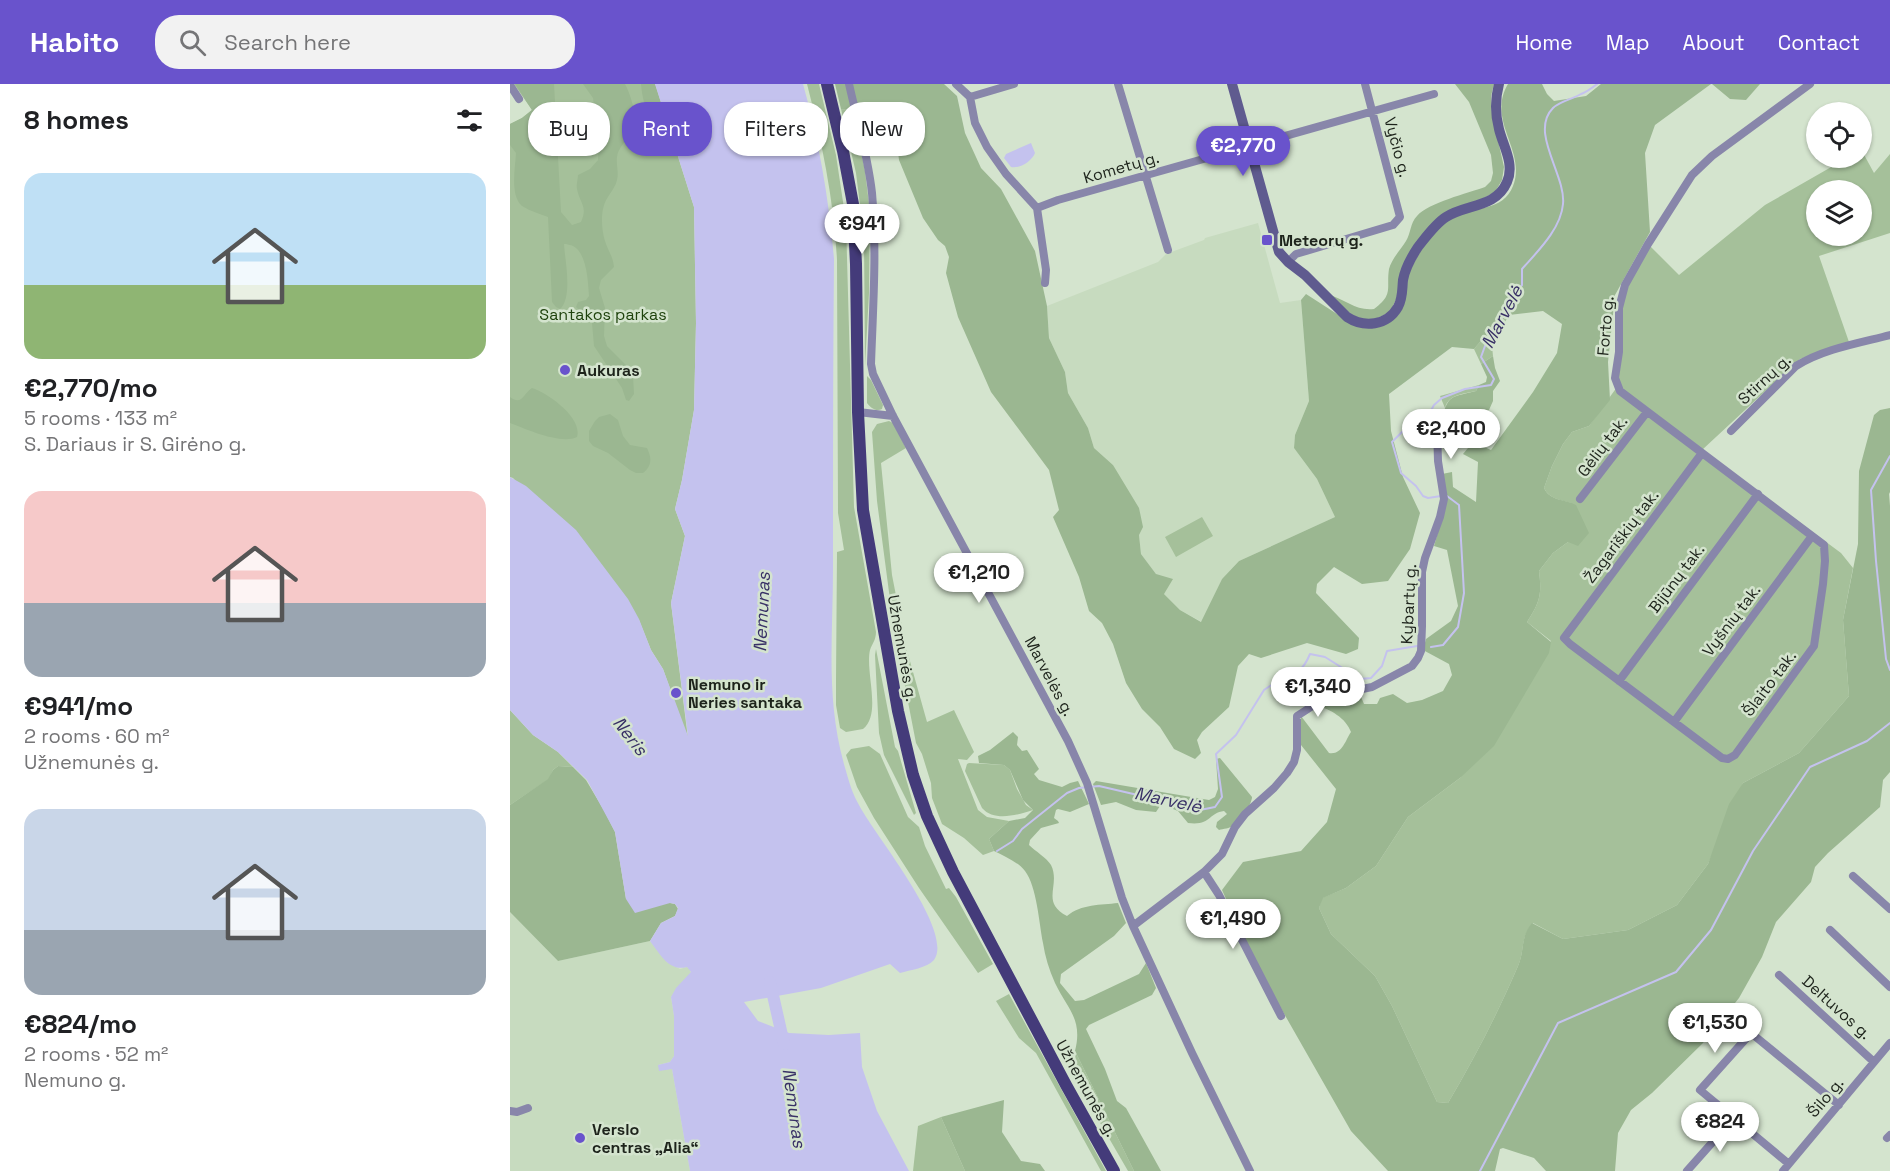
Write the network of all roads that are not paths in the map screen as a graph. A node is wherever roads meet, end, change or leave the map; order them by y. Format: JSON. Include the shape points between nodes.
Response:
{"nodes":[{"id":1,"x":827,"y":84,"type":"edge"},
{"id":2,"x":849,"y":84,"type":"edge"},
{"id":3,"x":956,"y":84,"type":"edge"},
{"id":4,"x":1014,"y":84,"type":"edge"},
{"id":5,"x":1118,"y":84,"type":"edge"},
{"id":6,"x":1232,"y":84,"type":"edge"},
{"id":7,"x":1365,"y":84,"type":"edge"},
{"id":8,"x":1499,"y":84,"type":"edge"},
{"id":9,"x":1810,"y":84,"type":"edge"},
{"id":10,"x":510,"y":86,"type":"edge"},
{"id":11,"x":1434,"y":94,"type":"dead end"},
{"id":12,"x":970,"y":97,"type":"junction"},
{"id":13,"x":519,"y":99,"type":"dead end"},
{"id":14,"x":1373,"y":111,"type":"junction"},
{"id":15,"x":1249,"y":146,"type":"junction"},
{"id":16,"x":1144,"y":176,"type":"junction"},
{"id":17,"x":1037,"y":208,"type":"junction"},
{"id":18,"x":1168,"y":250,"type":"dead end"},
{"id":19,"x":1288,"y":262,"type":"junction"},
{"id":20,"x":1045,"y":283,"type":"dead end"},
{"id":21,"x":1890,"y":335,"type":"edge"},
{"id":22,"x":858,"y":412,"type":"junction"},
{"id":23,"x":1647,"y":412,"type":"junction"},
{"id":24,"x":892,"y":416,"type":"junction"},
{"id":25,"x":1437,"y":427,"type":"dead end"},
{"id":26,"x":1731,"y":431,"type":"dead end"},
{"id":27,"x":1702,"y":453,"type":"junction"},
{"id":28,"x":1758,"y":494,"type":"junction"},
{"id":29,"x":1580,"y":500,"type":"dead end"},
{"id":30,"x":1812,"y":536,"type":"junction"},
{"id":31,"x":1824,"y":545,"type":"joint"},
{"id":32,"x":1619,"y":681,"type":"junction"},
{"id":33,"x":1674,"y":722,"type":"junction"},
{"id":34,"x":1204,"y":872,"type":"junction"},
{"id":35,"x":1853,"y":876,"type":"dead end"},
{"id":36,"x":1890,"y":909,"type":"edge"},
{"id":37,"x":1133,"y":926,"type":"junction"},
{"id":38,"x":1830,"y":930,"type":"dead end"},
{"id":39,"x":1779,"y":975,"type":"dead end"},
{"id":40,"x":1890,"y":987,"type":"edge"},
{"id":41,"x":1281,"y":1016,"type":"dead end"},
{"id":42,"x":1890,"y":1042,"type":"edge"},
{"id":43,"x":1874,"y":1062,"type":"junction"},
{"id":44,"x":1839,"y":1105,"type":"junction"},
{"id":45,"x":528,"y":1108,"type":"dead end"},
{"id":46,"x":510,"y":1111,"type":"edge"},
{"id":47,"x":1734,"y":1118,"type":"junction"},
{"id":48,"x":1787,"y":1168,"type":"edge"},
{"id":49,"x":1114,"y":1171,"type":"edge"},
{"id":50,"x":1250,"y":1171,"type":"edge"},
{"id":51,"x":1687,"y":1171,"type":"edge"}],
"edges":[{"from":1,"to":22,"type":"main road","name":"Užnemunės g.","via":[[853,204]]},
{"from":2,"to":24,"type":"street","name":"Marvelės g.","via":[[873,208],[871,364]]},
{"from":3,"to":12,"type":"street"},
{"from":4,"to":12,"type":"street"},
{"from":5,"to":16,"type":"street"},
{"from":6,"to":15,"type":"street"},
{"from":7,"to":14,"type":"street","name":"Vyčio g."},
{"from":8,"to":19,"type":"street","via":[[1495,108],[1509,162],[1508,181],[1491,200],[1439,222],[1410,261],[1403,278],[1402,298],[1392,315],[1378,323],[1354,322]]},
{"from":9,"to":23,"type":"street","name":"Forto g.","via":[[1698,168],[1625,285],[1619,308],[1616,383],[1620,391]]},
{"from":10,"to":13,"type":"street"},
{"from":11,"to":14,"type":"street","name":"Kometų g."},
{"from":12,"to":17,"type":"street","via":[[975,123],[987,147]]},
{"from":14,"to":15,"type":"street","name":"Kometų g."},
{"from":14,"to":19,"type":"street","name":"Vyčio g.","via":[[1400,217],[1393,225],[1296,254]]},
{"from":15,"to":16,"type":"street","name":"Kometų g."},
{"from":15,"to":19,"type":"street","via":[[1277,244]]},
{"from":16,"to":17,"type":"street","name":"Kometų g."},
{"from":16,"to":18,"type":"street"},
{"from":17,"to":20,"type":"street"},
{"from":21,"to":26,"type":"street","name":"Stirnų g.","via":[[1822,354],[1796,366]]},
{"from":22,"to":24,"type":"street"},
{"from":22,"to":49,"type":"main road","name":"Užnemunės g.","via":[[861,494],[869,548],[898,711],[918,791],[949,864]]},
{"from":23,"to":27,"type":"street","name":"Forto g."},
{"from":23,"to":29,"type":"street","name":"Gėlių tak."},
{"from":24,"to":37,"type":"street","name":"Marvelės g.","via":[[1068,741],[1087,783]]},
{"from":25,"to":34,"type":"street","name":"Kybartų g.","via":[[1443,496],[1422,572],[1418,658],[1412,666],[1372,687],[1328,696],[1297,716],[1294,762],[1274,788],[1245,814],[1222,854]]},
{"from":27,"to":28,"type":"street","name":"Forto g."},
{"from":27,"to":32,"type":"street","name":"Žagariškių tak.","via":[[1564,638]]},
{"from":28,"to":30,"type":"street","name":"Forto g."},
{"from":28,"to":32,"type":"street","name":"Bijūnų tak."},
{"from":30,"to":31,"type":"street","name":"Forto g."},
{"from":30,"to":33,"type":"street","name":"Vyšnių tak."},
{"from":31,"to":33,"type":"street","name":"Šlaito tak.","via":[[1826,561],[1814,646],[1735,755],[1722,758]]},
{"from":32,"to":33,"type":"street"},
{"from":34,"to":37,"type":"street","name":"Kybartų g."},
{"from":34,"to":41,"type":"street"},
{"from":35,"to":36,"type":"street"},
{"from":37,"to":50,"type":"street","name":"Marvelės g."},
{"from":38,"to":40,"type":"street"},
{"from":39,"to":43,"type":"street","name":"Deltuvos g."},
{"from":42,"to":43,"type":"street","name":"Šilo g."},
{"from":43,"to":44,"type":"street","name":"Šilo g."},
{"from":44,"to":47,"type":"street","via":[[1751,1033],[1700,1090]]},
{"from":44,"to":48,"type":"street","name":"Šilo g."},
{"from":45,"to":46,"type":"street"},
{"from":47,"to":48,"type":"street"},
{"from":47,"to":51,"type":"street"}]}
